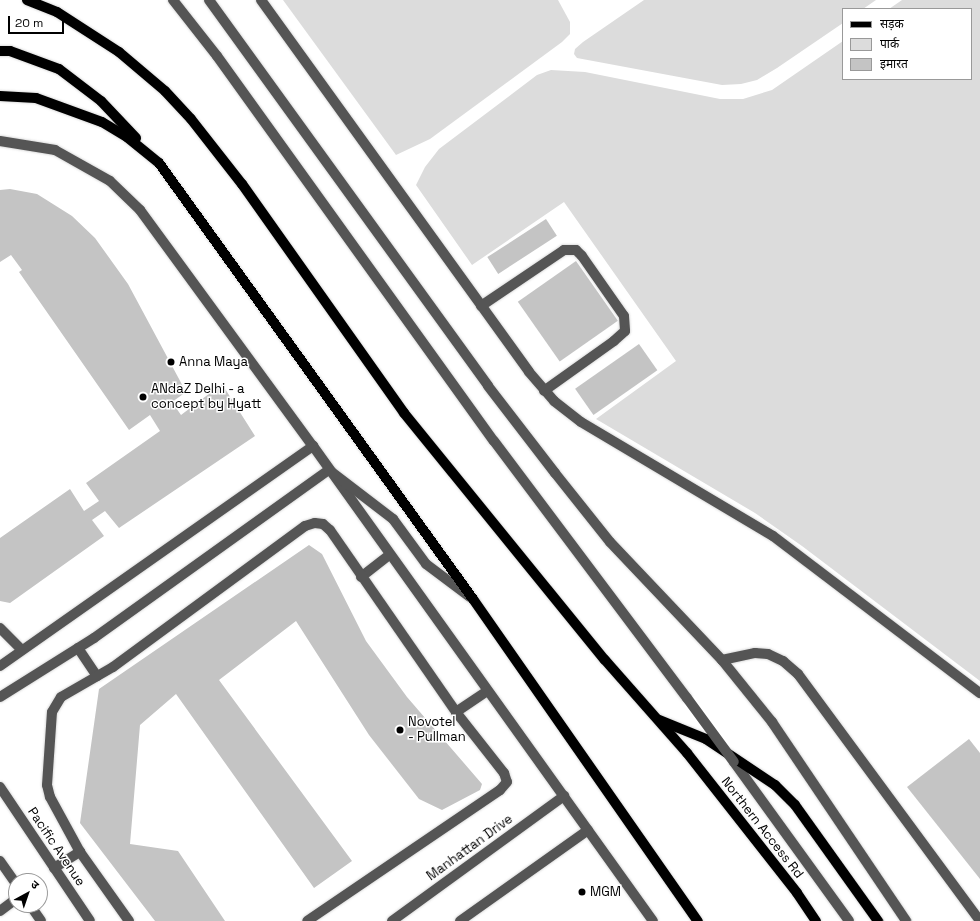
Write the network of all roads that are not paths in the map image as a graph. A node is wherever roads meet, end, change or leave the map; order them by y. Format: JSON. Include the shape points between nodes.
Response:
{"nodes":[{"id":1,"x":28,"y":0,"type":"edge"},
{"id":2,"x":173,"y":0,"type":"edge"},
{"id":3,"x":209,"y":0,"type":"edge"},
{"id":4,"x":262,"y":0,"type":"edge"},
{"id":5,"x":0,"y":51,"type":"edge"},
{"id":6,"x":0,"y":96,"type":"edge"},
{"id":7,"x":0,"y":141,"type":"edge"},
{"id":8,"x":159,"y":163,"type":"junction"},
{"id":9,"x":481,"y":306,"type":"junction"},
{"id":10,"x":544,"y":391,"type":"junction"},
{"id":11,"x":313,"y":446,"type":"junction"},
{"id":12,"x":329,"y":470,"type":"junction"},
{"id":13,"x":389,"y":555,"type":"junction"},
{"id":14,"x":361,"y":577,"type":"junction"},
{"id":15,"x":472,"y":599,"type":"junction"},
{"id":16,"x":0,"y":628,"type":"edge"},
{"id":17,"x":78,"y":648,"type":"junction"},
{"id":18,"x":22,"y":650,"type":"junction"},
{"id":19,"x":722,"y":660,"type":"junction"},
{"id":20,"x":0,"y":666,"type":"edge"},
{"id":21,"x":97,"y":676,"type":"junction"},
{"id":22,"x":487,"y":691,"type":"junction"},
{"id":23,"x":980,"y":693,"type":"edge"},
{"id":24,"x":0,"y":697,"type":"edge"},
{"id":25,"x":456,"y":712,"type":"junction"},
{"id":26,"x":657,"y":719,"type":"junction"},
{"id":27,"x":0,"y":787,"type":"edge"},
{"id":28,"x":564,"y":796,"type":"junction"},
{"id":29,"x":588,"y":830,"type":"junction"},
{"id":30,"x":80,"y":852,"type":"junction"},
{"id":31,"x":0,"y":861,"type":"edge"},
{"id":32,"x":54,"y":868,"type":"junction"},
{"id":33,"x":8,"y":873,"type":"edge"},
{"id":34,"x":90,"y":921,"type":"edge"},
{"id":35,"x":128,"y":921,"type":"edge"},
{"id":36,"x":307,"y":921,"type":"edge"},
{"id":37,"x":392,"y":921,"type":"edge"},
{"id":38,"x":460,"y":921,"type":"edge"},
{"id":39,"x":653,"y":921,"type":"edge"},
{"id":40,"x":698,"y":921,"type":"edge"},
{"id":41,"x":816,"y":921,"type":"edge"},
{"id":42,"x":849,"y":921,"type":"edge"},
{"id":43,"x":878,"y":921,"type":"edge"},
{"id":44,"x":906,"y":921,"type":"edge"},
{"id":45,"x":980,"y":921,"type":"edge"}],
"edges":[{"from":1,"to":26,"type":"main road","name":"Northern Access Rd","via":[[57,12],[119,52],[149,76],[190,119],[242,184],[404,413],[605,660]]},
{"from":2,"to":42,"type":"street","bridge":true,"via":[[217,56],[494,441],[687,698]]},
{"from":3,"to":19,"type":"street","via":[[488,386],[555,473],[610,542]]},
{"from":4,"to":9,"type":"street"},
{"from":5,"to":8,"type":"main road","via":[[10,51],[59,69],[101,101]]},
{"from":6,"to":8,"type":"main road","via":[[36,98],[102,122],[127,137]]},
{"from":7,"to":11,"type":"street","via":[[55,150],[115,186],[140,210]]},
{"from":8,"to":15,"type":"main road"},
{"from":9,"to":10,"type":"street"},
{"from":9,"to":10,"type":"street","via":[[564,250],[576,250],[582,256],[624,316],[625,331]]},
{"from":10,"to":23,"type":"street","via":[[581,422],[773,536]]},
{"from":11,"to":12,"type":"street"},
{"from":11,"to":18,"type":"street"},
{"from":12,"to":13,"type":"street"},
{"from":12,"to":15,"type":"street","via":[[393,519],[426,564]]},
{"from":12,"to":17,"type":"street"},
{"from":13,"to":14,"type":"street"},
{"from":13,"to":22,"type":"street"},
{"from":14,"to":21,"type":"street","via":[[330,530],[323,524],[305,526]]},
{"from":14,"to":25,"type":"street"},
{"from":15,"to":40,"type":"main road"},
{"from":16,"to":18,"type":"street"},
{"from":17,"to":21,"type":"street"},
{"from":17,"to":24,"type":"street"},
{"from":18,"to":20,"type":"street"},
{"from":19,"to":44,"type":"street","via":[[772,722]]},
{"from":19,"to":45,"type":"street","via":[[755,653],[768,654],[798,674]]},
{"from":21,"to":30,"type":"street","via":[[61,697],[50,720],[46,786]]},
{"from":22,"to":25,"type":"street"},
{"from":22,"to":28,"type":"street"},
{"from":25,"to":36,"type":"street","via":[[504,773],[507,782],[505,786]]},
{"from":26,"to":41,"type":"main road","name":"Northern Access Rd","via":[[687,753]]},
{"from":26,"to":43,"type":"main road","via":[[706,739],[775,786],[795,805]]},
{"from":27,"to":32,"type":"street","name":"Pacific Avenue"},
{"from":28,"to":29,"type":"street"},
{"from":28,"to":37,"type":"street","name":"Manhattan Drive"},
{"from":29,"to":38,"type":"street"},
{"from":29,"to":39,"type":"street"},
{"from":30,"to":32,"type":"street"},
{"from":30,"to":35,"type":"street"},
{"from":31,"to":33,"type":"street"},
{"from":32,"to":34,"type":"street","name":"Pacific Avenue"}]}
